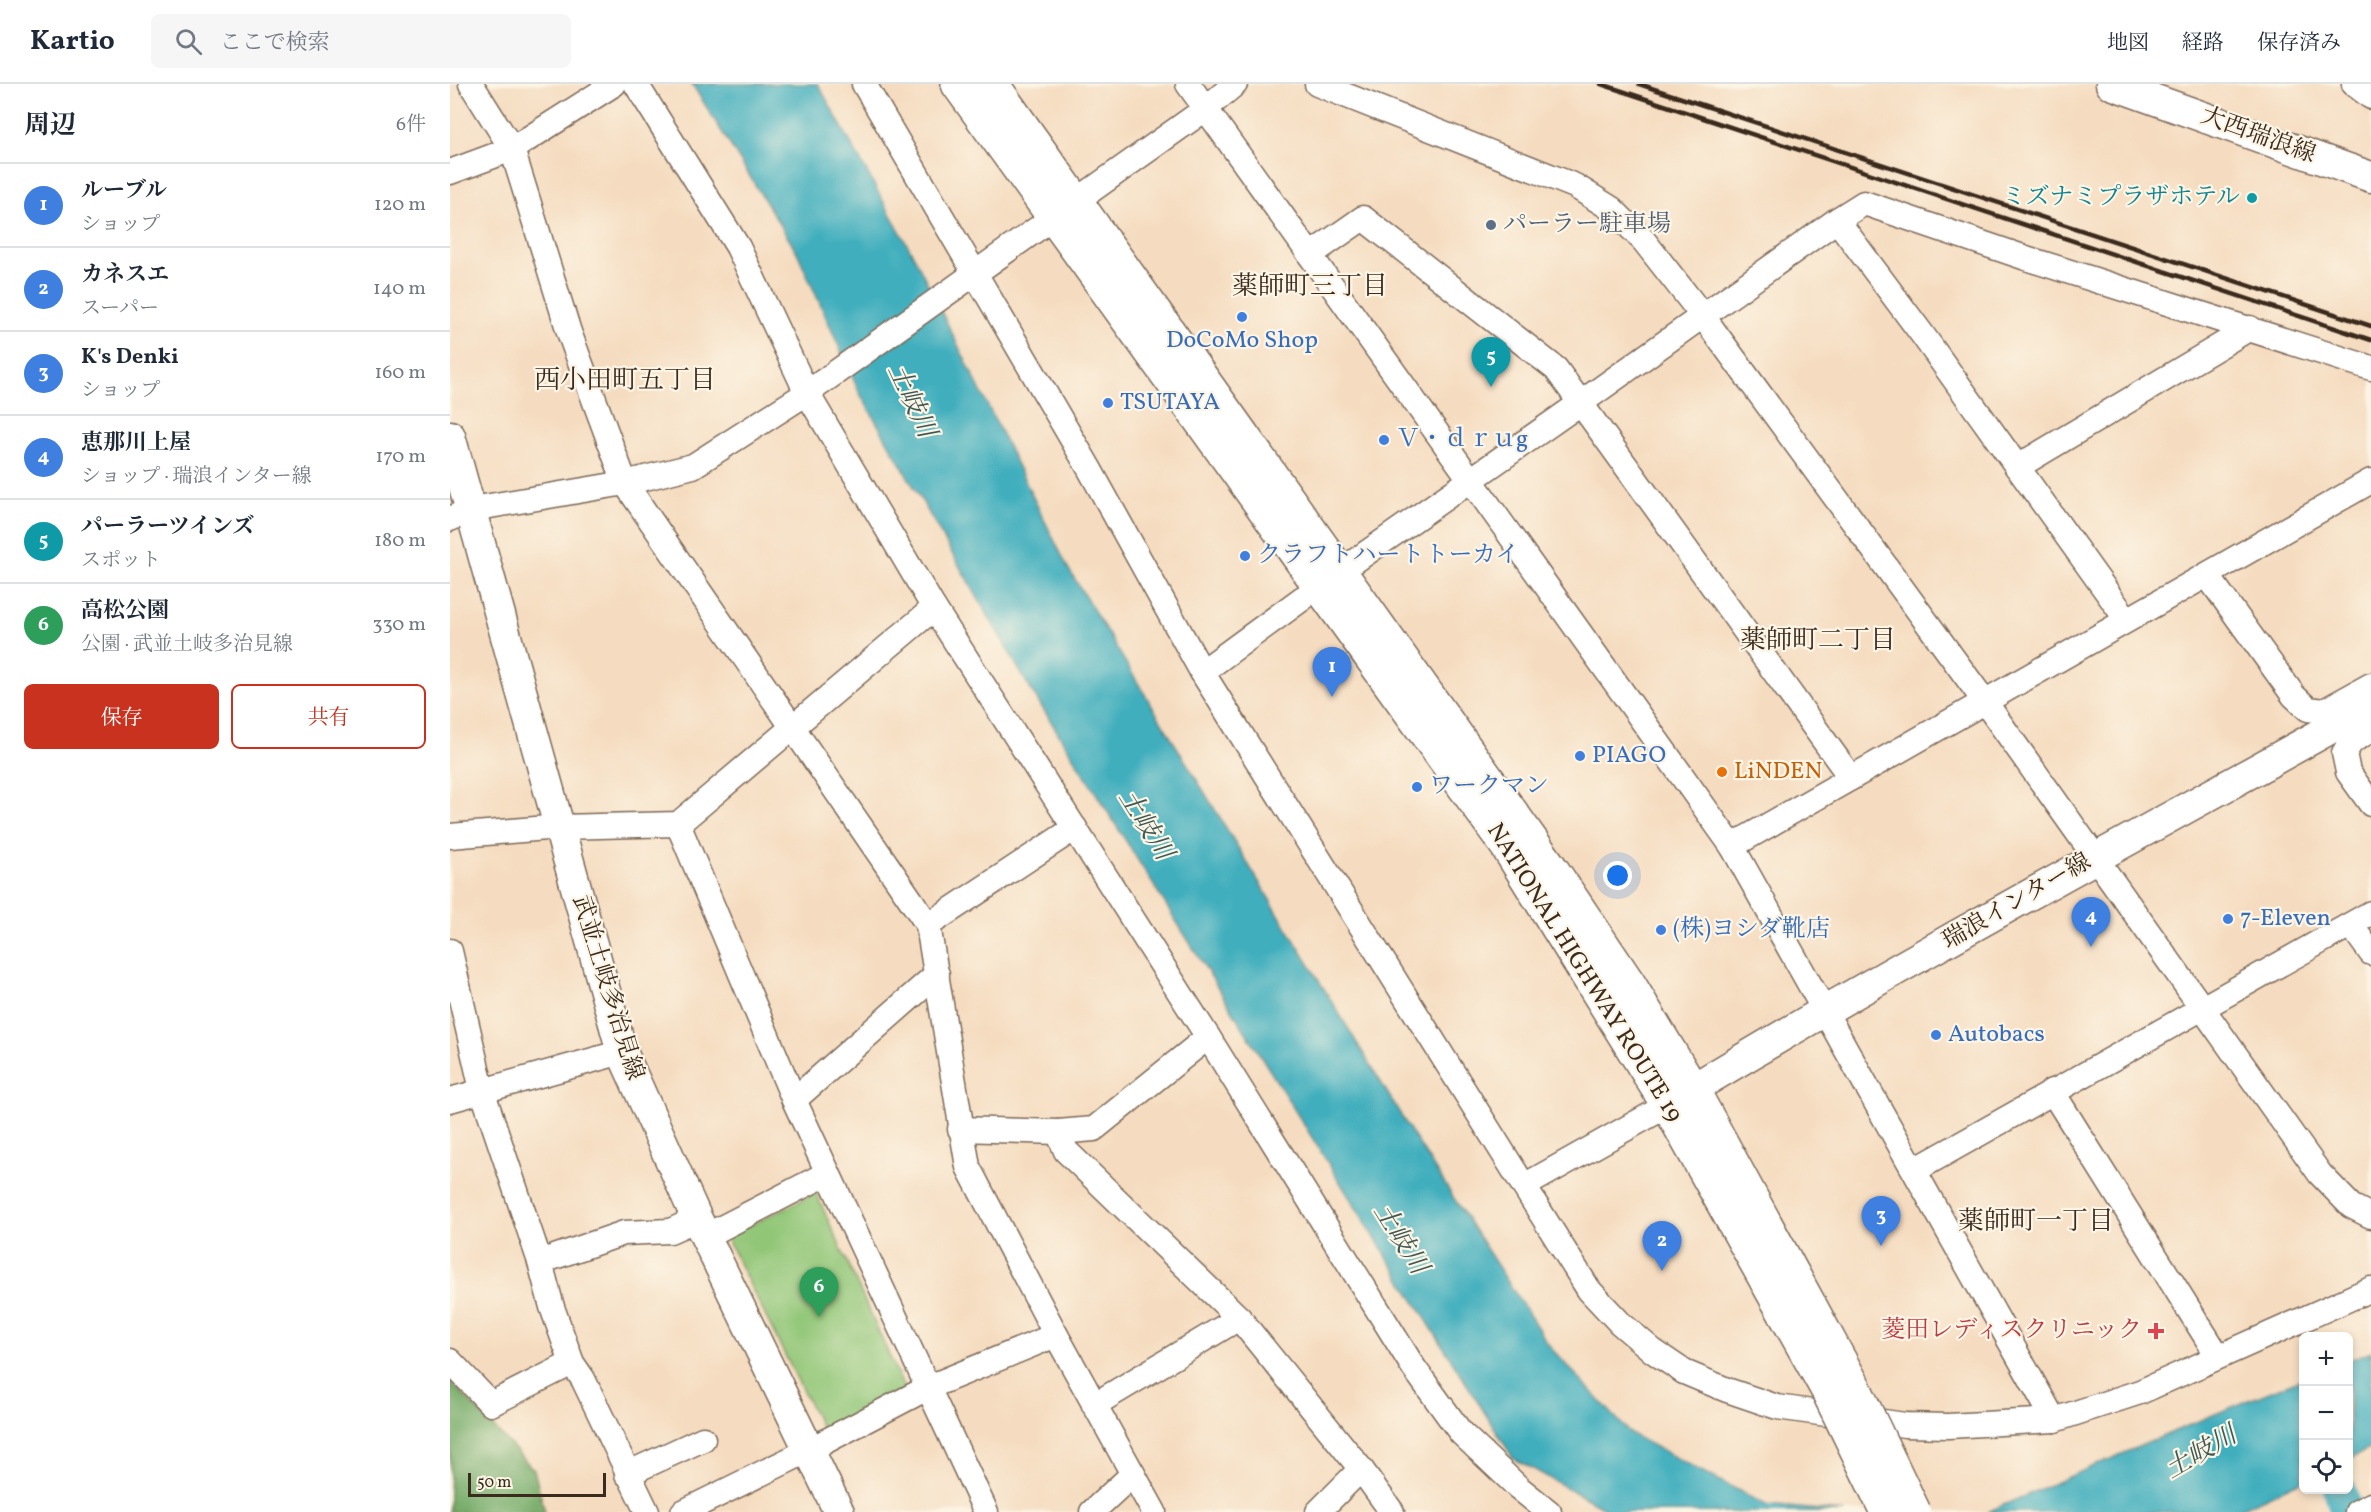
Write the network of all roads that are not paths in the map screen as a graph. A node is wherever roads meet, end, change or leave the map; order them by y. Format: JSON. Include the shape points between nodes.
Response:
{"nodes":[{"id":1,"x":471,"y":84,"type":"edge"},
{"id":2,"x":614,"y":84,"type":"edge"},
{"id":3,"x":636,"y":84,"type":"edge"},
{"id":4,"x":864,"y":84,"type":"edge"},
{"id":5,"x":958,"y":84,"type":"edge"},
{"id":6,"x":992,"y":84,"type":"edge"},
{"id":7,"x":1188,"y":84,"type":"edge"},
{"id":8,"x":1235,"y":84,"type":"edge"},
{"id":9,"x":1319,"y":84,"type":"edge"},
{"id":10,"x":2110,"y":84,"type":"edge"},
{"id":11,"x":2354,"y":84,"type":"edge"},
{"id":12,"x":2371,"y":97,"type":"edge"},
{"id":13,"x":1204,"y":110,"type":"junction"},
{"id":14,"x":512,"y":149,"type":"junction"},
{"id":15,"x":450,"y":172,"type":"edge"},
{"id":16,"x":2371,"y":177,"type":"edge"},
{"id":17,"x":1064,"y":209,"type":"junction"},
{"id":18,"x":1837,"y":220,"type":"junction"},
{"id":19,"x":1310,"y":255,"type":"junction"},
{"id":20,"x":973,"y":275,"type":"junction"},
{"id":21,"x":1702,"y":315,"type":"junction"},
{"id":22,"x":2250,"y":328,"type":"junction"},
{"id":23,"x":2371,"y":368,"type":"edge"},
{"id":24,"x":814,"y":388,"type":"junction"},
{"id":25,"x":1582,"y":402,"type":"junction"},
{"id":26,"x":450,"y":436,"type":"edge"},
{"id":27,"x":2017,"y":467,"type":"junction"},
{"id":28,"x":1469,"y":480,"type":"junction"},
{"id":29,"x":2371,"y":481,"type":"edge"},
{"id":30,"x":626,"y":483,"type":"junction"},
{"id":31,"x":461,"y":514,"type":"edge"},
{"id":32,"x":1355,"y":561,"type":"dead end"},
{"id":33,"x":2207,"y":575,"type":"junction"},
{"id":34,"x":1303,"y":598,"type":"dead end"},
{"id":35,"x":934,"y":608,"type":"junction"},
{"id":36,"x":2127,"y":620,"type":"junction"},
{"id":37,"x":1202,"y":672,"type":"junction"},
{"id":38,"x":2371,"y":685,"type":"edge"},
{"id":39,"x":1985,"y":702,"type":"junction"},
{"id":40,"x":2371,"y":706,"type":"edge"},
{"id":41,"x":793,"y":727,"type":"junction"},
{"id":42,"x":2371,"y":730,"type":"edge"},
{"id":43,"x":1851,"y":778,"type":"junction"},
{"id":44,"x":2371,"y":804,"type":"edge"},
{"id":45,"x":678,"y":824,"type":"junction"},
{"id":46,"x":560,"y":827,"type":"junction"},
{"id":47,"x":1075,"y":828,"type":"junction"},
{"id":48,"x":450,"y":837,"type":"edge"},
{"id":49,"x":1732,"y":846,"type":"junction"},
{"id":50,"x":2094,"y":858,"type":"junction"},
{"id":51,"x":2361,"y":919,"type":"edge"},
{"id":52,"x":928,"y":925,"type":"junction"},
{"id":53,"x":450,"y":951,"type":"edge"},
{"id":54,"x":2371,"y":953,"type":"edge"},
{"id":55,"x":937,"y":974,"type":"junction"},
{"id":56,"x":2203,"y":1007,"type":"junction"},
{"id":57,"x":1826,"y":1011,"type":"junction"},
{"id":58,"x":1208,"y":1036,"type":"junction"},
{"id":59,"x":622,"y":1052,"type":"junction"},
{"id":60,"x":482,"y":1090,"type":"junction"},
{"id":61,"x":2052,"y":1091,"type":"junction"},
{"id":62,"x":1680,"y":1097,"type":"junction"},
{"id":63,"x":450,"y":1100,"type":"edge"},
{"id":64,"x":794,"y":1100,"type":"junction"},
{"id":65,"x":960,"y":1129,"type":"junction"},
{"id":66,"x":1058,"y":1132,"type":"junction"},
{"id":67,"x":1915,"y":1170,"type":"junction"},
{"id":68,"x":828,"y":1173,"type":"junction"},
{"id":69,"x":1524,"y":1185,"type":"junction"},
{"id":70,"x":2371,"y":1216,"type":"edge"},
{"id":71,"x":702,"y":1228,"type":"junction"},
{"id":72,"x":540,"y":1262,"type":"junction"},
{"id":73,"x":2371,"y":1289,"type":"edge"},
{"id":74,"x":1239,"y":1317,"type":"junction"},
{"id":75,"x":1056,"y":1335,"type":"junction"},
{"id":76,"x":2218,"y":1356,"type":"junction"},
{"id":77,"x":450,"y":1361,"type":"edge"},
{"id":78,"x":572,"y":1363,"type":"junction"},
{"id":79,"x":1839,"y":1386,"type":"junction"},
{"id":80,"x":929,"y":1387,"type":"junction"},
{"id":81,"x":1094,"y":1404,"type":"junction"},
{"id":82,"x":2054,"y":1420,"type":"junction"},
{"id":83,"x":703,"y":1439,"type":"dead end"},
{"id":84,"x":809,"y":1450,"type":"junction"},
{"id":85,"x":1361,"y":1470,"type":"junction"},
{"id":86,"x":627,"y":1474,"type":"junction"},
{"id":87,"x":1133,"y":1474,"type":"junction"},
{"id":88,"x":647,"y":1512,"type":"edge"},
{"id":89,"x":683,"y":1512,"type":"edge"},
{"id":90,"x":839,"y":1512,"type":"edge"},
{"id":91,"x":986,"y":1512,"type":"edge"},
{"id":92,"x":1092,"y":1512,"type":"edge"},
{"id":93,"x":1154,"y":1512,"type":"edge"},
{"id":94,"x":1318,"y":1512,"type":"edge"},
{"id":95,"x":1392,"y":1512,"type":"edge"},
{"id":96,"x":1549,"y":1512,"type":"edge"},
{"id":97,"x":1887,"y":1512,"type":"edge"},
{"id":98,"x":1914,"y":1512,"type":"edge"}],
"edges":[{"from":1,"to":14,"type":"street"},
{"from":2,"to":14,"type":"street"},
{"from":3,"to":24,"type":"street","via":[[738,247]]},
{"from":4,"to":20,"type":"street"},
{"from":5,"to":17,"type":"highway","name":"NATIONAL HIGHWAY ROUTE 19"},
{"from":6,"to":17,"type":"highway","name":"NATIONAL HIGHWAY ROUTE 19"},
{"from":7,"to":13,"type":"street"},
{"from":8,"to":13,"type":"street"},
{"from":9,"to":21,"type":"street","via":[[1575,186],[1611,209],[1644,241]]},
{"from":10,"to":16,"type":"main road","name":"大西瑞浪線"},
{"from":11,"to":12,"type":"street"},
{"from":13,"to":17,"type":"street"},
{"from":13,"to":19,"type":"street"},
{"from":14,"to":15,"type":"street"},
{"from":14,"to":30,"type":"street","via":[[569,332]]},
{"from":17,"to":20,"type":"street"},
{"from":17,"to":62,"type":"highway","name":"NATIONAL HIGHWAY ROUTE 19","via":[[1553,871],[1629,984]]},
{"from":18,"to":21,"type":"street"},
{"from":18,"to":22,"type":"street","via":[[1864,203]]},
{"from":18,"to":27,"type":"street"},
{"from":19,"to":25,"type":"street","via":[[1363,218],[1556,369]]},
{"from":19,"to":28,"type":"street"},
{"from":20,"to":24,"type":"street"},
{"from":20,"to":37,"type":"street","via":[[1089,468]]},
{"from":21,"to":25,"type":"street"},
{"from":21,"to":39,"type":"street"},
{"from":22,"to":23,"type":"street"},
{"from":22,"to":27,"type":"street"},
{"from":24,"to":30,"type":"street","via":[[693,466]]},
{"from":24,"to":35,"type":"street"},
{"from":25,"to":28,"type":"street"},
{"from":25,"to":43,"type":"street"},
{"from":26,"to":31,"type":"main road","name":"武並土岐多治見線"},
{"from":27,"to":36,"type":"street"},
{"from":28,"to":32,"type":"street"},
{"from":28,"to":49,"type":"street"},
{"from":29,"to":33,"type":"street"},
{"from":30,"to":31,"type":"street"},
{"from":30,"to":41,"type":"street"},
{"from":31,"to":46,"type":"main road","name":"武並土岐多治見線"},
{"from":33,"to":36,"type":"street"},
{"from":33,"to":38,"type":"street","via":[[2294,696],[2308,709],[2324,711]]},
{"from":34,"to":37,"type":"street"},
{"from":35,"to":41,"type":"street"},
{"from":35,"to":47,"type":"street"},
{"from":36,"to":39,"type":"street"},
{"from":37,"to":69,"type":"street"},
{"from":39,"to":43,"type":"street"},
{"from":39,"to":50,"type":"street"},
{"from":40,"to":50,"type":"main road","name":"瑞浪インター線"},
{"from":41,"to":45,"type":"street"},
{"from":41,"to":52,"type":"street"},
{"from":42,"to":44,"type":"street","via":[[2352,741],[2344,753],[2348,772]]},
{"from":43,"to":49,"type":"street"},
{"from":45,"to":46,"type":"street"},
{"from":45,"to":64,"type":"street"},
{"from":46,"to":48,"type":"street"},
{"from":46,"to":59,"type":"main road","name":"武並土岐多治見線"},
{"from":47,"to":52,"type":"street"},
{"from":47,"to":58,"type":"street"},
{"from":49,"to":57,"type":"street"},
{"from":50,"to":56,"type":"street"},
{"from":50,"to":57,"type":"main road","name":"瑞浪インター線"},
{"from":51,"to":54,"type":"street"},
{"from":51,"to":56,"type":"street"},
{"from":52,"to":55,"type":"street"},
{"from":53,"to":60,"type":"street"},
{"from":55,"to":64,"type":"street"},
{"from":55,"to":65,"type":"street"},
{"from":56,"to":61,"type":"street"},
{"from":56,"to":70,"type":"street","via":[[2320,1174],[2351,1206]]},
{"from":57,"to":62,"type":"main road","name":"瑞浪インター線"},
{"from":57,"to":67,"type":"street"},
{"from":58,"to":66,"type":"street","via":[[1094,1129]]},
{"from":58,"to":96,"type":"street","via":[[1414,1368],[1461,1434]]},
{"from":59,"to":60,"type":"street"},
{"from":59,"to":71,"type":"main road","name":"武並土岐多治見線"},
{"from":60,"to":63,"type":"street"},
{"from":60,"to":72,"type":"street"},
{"from":61,"to":67,"type":"street"},
{"from":61,"to":76,"type":"street"},
{"from":62,"to":69,"type":"street"},
{"from":62,"to":79,"type":"highway","name":"NATIONAL HIGHWAY ROUTE 19"},
{"from":64,"to":68,"type":"street"},
{"from":65,"to":66,"type":"street"},
{"from":65,"to":75,"type":"street","via":[[968,1167]]},
{"from":66,"to":74,"type":"street","via":[[1066,1151]]},
{"from":67,"to":82,"type":"street"},
{"from":68,"to":71,"type":"street"},
{"from":68,"to":80,"type":"street"},
{"from":69,"to":82,"type":"street","via":[[1589,1290],[1620,1323],[1684,1372],[1777,1407],[1905,1425]]},
{"from":71,"to":72,"type":"street","via":[[624,1233]]},
{"from":71,"to":84,"type":"main road","name":"武並土岐多治見線"},
{"from":72,"to":78,"type":"street"},
{"from":73,"to":76,"type":"street"},
{"from":74,"to":81,"type":"street"},
{"from":74,"to":85,"type":"street"},
{"from":75,"to":80,"type":"street"},
{"from":75,"to":81,"type":"street"},
{"from":76,"to":82,"type":"street","via":[[2140,1392]]},
{"from":77,"to":78,"type":"street","via":[[491,1404]]},
{"from":78,"to":86,"type":"street"},
{"from":79,"to":97,"type":"highway","name":"NATIONAL HIGHWAY ROUTE 19","bridge":true},
{"from":79,"to":98,"type":"highway","name":"NATIONAL HIGHWAY ROUTE 19","bridge":true},
{"from":80,"to":84,"type":"street"},
{"from":80,"to":91,"type":"street"},
{"from":81,"to":87,"type":"street"},
{"from":83,"to":86,"type":"street"},
{"from":84,"to":89,"type":"street"},
{"from":84,"to":90,"type":"main road","name":"武並土岐多治見線"},
{"from":85,"to":94,"type":"street"},
{"from":85,"to":95,"type":"street"},
{"from":86,"to":88,"type":"street"},
{"from":87,"to":92,"type":"street"},
{"from":87,"to":93,"type":"street"}]}
